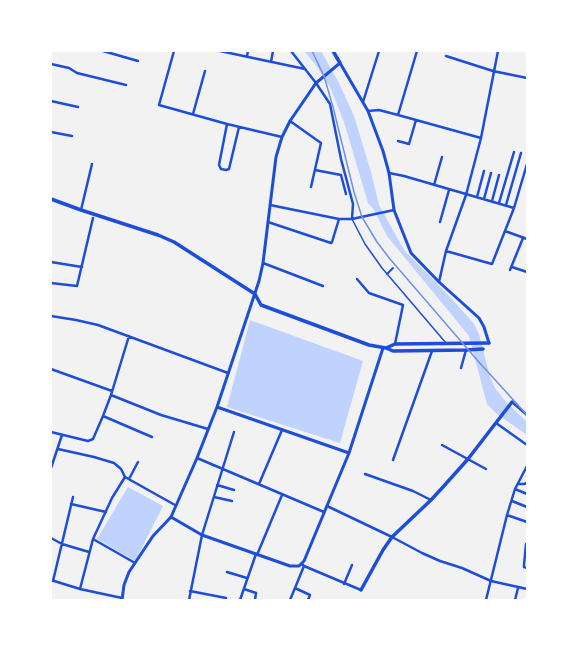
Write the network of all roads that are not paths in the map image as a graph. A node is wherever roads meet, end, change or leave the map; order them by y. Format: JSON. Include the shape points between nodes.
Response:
{"nodes":[{"id":1,"x":103,"y":51,"type":"edge"},
{"id":2,"x":174,"y":51,"type":"edge"},
{"id":3,"x":221,"y":51,"type":"edge"},
{"id":4,"x":248,"y":51,"type":"edge"},
{"id":5,"x":273,"y":51,"type":"edge"},
{"id":6,"x":291,"y":51,"type":"edge"},
{"id":7,"x":333,"y":51,"type":"edge"},
{"id":8,"x":376,"y":51,"type":"edge"},
{"id":9,"x":417,"y":51,"type":"edge"},
{"id":10,"x":498,"y":51,"type":"edge"},
{"id":11,"x":378,"y":53,"type":"edge"},
{"id":12,"x":247,"y":56,"type":"junction"},
{"id":13,"x":446,"y":56,"type":"dead end"},
{"id":14,"x":138,"y":61,"type":"dead end"},
{"id":15,"x":271,"y":62,"type":"junction"},
{"id":16,"x":340,"y":63,"type":"junction"},
{"id":17,"x":51,"y":64,"type":"edge"},
{"id":18,"x":305,"y":69,"type":"junction"},
{"id":19,"x":205,"y":71,"type":"dead end"},
{"id":20,"x":493,"y":71,"type":"junction"},
{"id":21,"x":527,"y":78,"type":"edge"},
{"id":22,"x":316,"y":83,"type":"junction"},
{"id":23,"x":126,"y":85,"type":"dead end"},
{"id":24,"x":51,"y":101,"type":"edge"},
{"id":25,"x":363,"y":102,"type":"junction"},
{"id":26,"x":78,"y":107,"type":"dead end"},
{"id":27,"x":368,"y":111,"type":"junction"},
{"id":28,"x":193,"y":114,"type":"junction"},
{"id":29,"x":398,"y":115,"type":"junction"},
{"id":30,"x":416,"y":120,"type":"junction"},
{"id":31,"x":290,"y":121,"type":"junction"},
{"id":32,"x":227,"y":124,"type":"junction"},
{"id":33,"x":239,"y":126,"type":"junction"},
{"id":34,"x":51,"y":132,"type":"edge"},
{"id":35,"x":72,"y":136,"type":"dead end"},
{"id":36,"x":282,"y":137,"type":"junction"},
{"id":37,"x":481,"y":138,"type":"junction"},
{"id":38,"x":398,"y":141,"type":"dead end"},
{"id":39,"x":514,"y":152,"type":"dead end"},
{"id":40,"x":521,"y":154,"type":"dead end"},
{"id":41,"x":442,"y":157,"type":"dead end"},
{"id":42,"x":92,"y":164,"type":"dead end"},
{"id":43,"x":527,"y":164,"type":"edge"},
{"id":44,"x":315,"y":170,"type":"junction"},
{"id":45,"x":484,"y":171,"type":"dead end"},
{"id":46,"x":389,"y":173,"type":"junction"},
{"id":47,"x":492,"y":173,"type":"dead end"},
{"id":48,"x":499,"y":175,"type":"dead end"},
{"id":49,"x":434,"y":185,"type":"junction"},
{"id":50,"x":311,"y":187,"type":"dead end"},
{"id":51,"x":449,"y":190,"type":"junction"},
{"id":52,"x":346,"y":194,"type":"dead end"},
{"id":53,"x":466,"y":195,"type":"junction"},
{"id":54,"x":477,"y":197,"type":"junction"},
{"id":55,"x":51,"y":199,"type":"edge"},
{"id":56,"x":484,"y":199,"type":"junction"},
{"id":57,"x":492,"y":201,"type":"junction"},
{"id":58,"x":499,"y":203,"type":"junction"},
{"id":59,"x":269,"y":205,"type":"junction"},
{"id":60,"x":506,"y":205,"type":"junction"},
{"id":61,"x":514,"y":208,"type":"junction"},
{"id":62,"x":81,"y":210,"type":"junction"},
{"id":63,"x":394,"y":210,"type":"junction"},
{"id":64,"x":93,"y":218,"type":"dead end"},
{"id":65,"x":339,"y":218,"type":"junction"},
{"id":66,"x":353,"y":219,"type":"junction"},
{"id":67,"x":267,"y":222,"type":"junction"},
{"id":68,"x":440,"y":222,"type":"dead end"},
{"id":69,"x":505,"y":231,"type":"junction"},
{"id":70,"x":523,"y":238,"type":"junction"},
{"id":71,"x":527,"y":239,"type":"edge"},
{"id":72,"x":446,"y":251,"type":"junction"},
{"id":73,"x":51,"y":262,"type":"edge"},
{"id":74,"x":263,"y":263,"type":"junction"},
{"id":75,"x":82,"y":267,"type":"junction"},
{"id":76,"x":393,"y":268,"type":"dead end"},
{"id":77,"x":527,"y":272,"type":"edge"},
{"id":78,"x":387,"y":274,"type":"junction"},
{"id":79,"x":356,"y":279,"type":"dead end"},
{"id":80,"x":51,"y":282,"type":"edge"},
{"id":81,"x":439,"y":282,"type":"junction"},
{"id":82,"x":323,"y":286,"type":"dead end"},
{"id":83,"x":255,"y":294,"type":"junction"},
{"id":84,"x":51,"y":316,"type":"edge"},
{"id":85,"x":129,"y":336,"type":"junction"},
{"id":86,"x":488,"y":343,"type":"joint"},
{"id":87,"x":395,"y":344,"type":"junction"},
{"id":88,"x":448,"y":344,"type":"junction"},
{"id":89,"x":385,"y":348,"type":"junction"},
{"id":90,"x":483,"y":349,"type":"dead end"},
{"id":91,"x":432,"y":350,"type":"junction"},
{"id":92,"x":467,"y":350,"type":"junction"},
{"id":93,"x":461,"y":368,"type":"dead end"},
{"id":94,"x":51,"y":369,"type":"edge"},
{"id":95,"x":228,"y":373,"type":"junction"},
{"id":96,"x":112,"y":393,"type":"junction"},
{"id":97,"x":510,"y":403,"type":"joint"},
{"id":98,"x":217,"y":407,"type":"junction"},
{"id":99,"x":527,"y":415,"type":"edge"},
{"id":100,"x":104,"y":416,"type":"junction"},
{"id":101,"x":497,"y":421,"type":"junction"},
{"id":102,"x":208,"y":429,"type":"junction"},
{"id":103,"x":282,"y":430,"type":"junction"},
{"id":104,"x":51,"y":432,"type":"edge"},
{"id":105,"x":234,"y":432,"type":"dead end"},
{"id":106,"x":62,"y":435,"type":"junction"},
{"id":107,"x":152,"y":437,"type":"dead end"},
{"id":108,"x":442,"y":445,"type":"dead end"},
{"id":109,"x":527,"y":445,"type":"edge"},
{"id":110,"x":58,"y":449,"type":"junction"},
{"id":111,"x":349,"y":453,"type":"junction"},
{"id":112,"x":197,"y":458,"type":"junction"},
{"id":113,"x":468,"y":459,"type":"junction"},
{"id":114,"x":393,"y":460,"type":"dead end"},
{"id":115,"x":138,"y":462,"type":"dead end"},
{"id":116,"x":527,"y":466,"type":"edge"},
{"id":117,"x":51,"y":468,"type":"edge"},
{"id":118,"x":223,"y":468,"type":"junction"},
{"id":119,"x":486,"y":469,"type":"dead end"},
{"id":120,"x":365,"y":474,"type":"dead end"},
{"id":121,"x":125,"y":477,"type":"junction"},
{"id":122,"x":129,"y":479,"type":"junction"},
{"id":123,"x":527,"y":483,"type":"edge"},
{"id":124,"x":259,"y":484,"type":"junction"},
{"id":125,"x":518,"y":484,"type":"junction"},
{"id":126,"x":217,"y":485,"type":"junction"},
{"id":127,"x":515,"y":489,"type":"junction"},
{"id":128,"x":234,"y":490,"type":"dead end"},
{"id":129,"x":282,"y":494,"type":"junction"},
{"id":130,"x":527,"y":494,"type":"edge"},
{"id":131,"x":73,"y":497,"type":"dead end"},
{"id":132,"x":214,"y":497,"type":"junction"},
{"id":133,"x":431,"y":500,"type":"junction"},
{"id":134,"x":232,"y":501,"type":"dead end"},
{"id":135,"x":512,"y":501,"type":"junction"},
{"id":136,"x":71,"y":504,"type":"junction"},
{"id":137,"x":176,"y":505,"type":"junction"},
{"id":138,"x":327,"y":506,"type":"junction"},
{"id":139,"x":527,"y":506,"type":"edge"},
{"id":140,"x":106,"y":512,"type":"junction"},
{"id":141,"x":324,"y":512,"type":"junction"},
{"id":142,"x":507,"y":515,"type":"junction"},
{"id":143,"x":171,"y":517,"type":"junction"},
{"id":144,"x":527,"y":522,"type":"edge"},
{"id":145,"x":202,"y":535,"type":"junction"},
{"id":146,"x":392,"y":537,"type":"junction"},
{"id":147,"x":51,"y":538,"type":"edge"},
{"id":148,"x":93,"y":539,"type":"junction"},
{"id":149,"x":62,"y":544,"type":"junction"},
{"id":150,"x":526,"y":544,"type":"edge"},
{"id":151,"x":89,"y":552,"type":"junction"},
{"id":152,"x":256,"y":555,"type":"junction"},
{"id":153,"x":135,"y":563,"type":"junction"},
{"id":154,"x":303,"y":565,"type":"junction"},
{"id":155,"x":352,"y":565,"type":"dead end"},
{"id":156,"x":527,"y":568,"type":"edge"},
{"id":157,"x":227,"y":572,"type":"dead end"},
{"id":158,"x":247,"y":578,"type":"junction"},
{"id":159,"x":52,"y":580,"type":"edge"},
{"id":160,"x":491,"y":581,"type":"junction"},
{"id":161,"x":344,"y":584,"type":"junction"},
{"id":162,"x":295,"y":588,"type":"junction"},
{"id":163,"x":518,"y":588,"type":"junction"},
{"id":164,"x":80,"y":589,"type":"junction"},
{"id":165,"x":244,"y":589,"type":"junction"},
{"id":166,"x":527,"y":589,"type":"edge"},
{"id":167,"x":360,"y":590,"type":"joint"},
{"id":168,"x":190,"y":591,"type":"junction"},
{"id":169,"x":226,"y":598,"type":"dead end"},
{"id":170,"x":122,"y":599,"type":"edge"},
{"id":171,"x":189,"y":600,"type":"edge"},
{"id":172,"x":240,"y":600,"type":"edge"},
{"id":173,"x":256,"y":600,"type":"edge"},
{"id":174,"x":290,"y":600,"type":"edge"},
{"id":175,"x":308,"y":600,"type":"edge"},
{"id":176,"x":486,"y":600,"type":"edge"},
{"id":177,"x":515,"y":600,"type":"edge"}],
"edges":[{"from":1,"to":14,"type":"street"},
{"from":2,"to":28,"type":"street","via":[[159,105]]},
{"from":3,"to":12,"type":"street"},
{"from":4,"to":12,"type":"street"},
{"from":5,"to":15,"type":"street"},
{"from":6,"to":18,"type":"street"},
{"from":7,"to":16,"type":"main road"},
{"from":8,"to":11,"type":"street"},
{"from":9,"to":29,"type":"street"},
{"from":10,"to":20,"type":"street"},
{"from":11,"to":25,"type":"street"},
{"from":12,"to":15,"type":"street"},
{"from":13,"to":20,"type":"street"},
{"from":15,"to":18,"type":"street"},
{"from":16,"to":22,"type":"street"},
{"from":16,"to":25,"type":"street"},
{"from":17,"to":23,"type":"street"},
{"from":18,"to":22,"type":"street"},
{"from":19,"to":28,"type":"street"},
{"from":20,"to":21,"type":"street"},
{"from":20,"to":37,"type":"street"},
{"from":22,"to":31,"type":"street"},
{"from":22,"to":66,"type":"street","via":[[330,104],[353,204]]},
{"from":24,"to":26,"type":"street"},
{"from":25,"to":27,"type":"street"},
{"from":27,"to":29,"type":"street","via":[[379,110]]},
{"from":27,"to":46,"type":"street","via":[[384,151]]},
{"from":28,"to":32,"type":"street"},
{"from":29,"to":30,"type":"street"},
{"from":30,"to":37,"type":"street"},
{"from":30,"to":38,"type":"street","via":[[409,144]]},
{"from":31,"to":36,"type":"street"},
{"from":31,"to":44,"type":"street","via":[[321,143]]},
{"from":32,"to":33,"type":"street"},
{"from":32,"to":33,"type":"street","via":[[219,165],[221,169],[226,170],[229,169]]},
{"from":33,"to":36,"type":"street"},
{"from":34,"to":35,"type":"street"},
{"from":36,"to":59,"type":"street","via":[[276,157]]},
{"from":37,"to":53,"type":"street"},
{"from":39,"to":58,"type":"street"},
{"from":40,"to":60,"type":"street"},
{"from":41,"to":49,"type":"street"},
{"from":42,"to":62,"type":"street"},
{"from":43,"to":61,"type":"street"},
{"from":44,"to":50,"type":"street"},
{"from":44,"to":52,"type":"street","via":[[341,175]]},
{"from":45,"to":54,"type":"street"},
{"from":46,"to":49,"type":"street"},
{"from":46,"to":63,"type":"street"},
{"from":47,"to":56,"type":"street"},
{"from":48,"to":57,"type":"street"},
{"from":49,"to":51,"type":"street"},
{"from":51,"to":53,"type":"street"},
{"from":51,"to":68,"type":"street"},
{"from":53,"to":54,"type":"street"},
{"from":53,"to":72,"type":"street"},
{"from":54,"to":56,"type":"street"},
{"from":55,"to":62,"type":"main road"},
{"from":56,"to":57,"type":"street"},
{"from":57,"to":58,"type":"street"},
{"from":58,"to":60,"type":"street"},
{"from":59,"to":65,"type":"street"},
{"from":59,"to":67,"type":"street"},
{"from":60,"to":61,"type":"street"},
{"from":61,"to":69,"type":"street"},
{"from":62,"to":83,"type":"main road","via":[[174,242]]},
{"from":63,"to":66,"type":"street"},
{"from":63,"to":81,"type":"street","via":[[411,253]]},
{"from":64,"to":75,"type":"street"},
{"from":65,"to":66,"type":"street"},
{"from":65,"to":67,"type":"street","via":[[331,243]]},
{"from":66,"to":78,"type":"lane","via":[[365,244]]},
{"from":67,"to":74,"type":"street"},
{"from":69,"to":70,"type":"street"},
{"from":69,"to":72,"type":"street","via":[[492,264]]},
{"from":70,"to":71,"type":"street"},
{"from":70,"to":77,"type":"street","via":[[511,269]]},
{"from":72,"to":81,"type":"street"},
{"from":73,"to":75,"type":"street"},
{"from":74,"to":82,"type":"street"},
{"from":74,"to":83,"type":"street"},
{"from":75,"to":80,"type":"street","via":[[77,286]]},
{"from":76,"to":78,"type":"street"},
{"from":78,"to":88,"type":"lane"},
{"from":79,"to":87,"type":"street","via":[[369,293],[403,305]]},
{"from":81,"to":86,"type":"street","via":[[479,318]]},
{"from":83,"to":89,"type":"main road","via":[[261,305],[369,345]]},
{"from":83,"to":95,"type":"street"},
{"from":84,"to":85,"type":"street","via":[[98,325]]},
{"from":85,"to":95,"type":"street"},
{"from":85,"to":96,"type":"street"},
{"from":86,"to":88,"type":"main road"},
{"from":87,"to":88,"type":"main road"},
{"from":87,"to":89,"type":"main road"},
{"from":89,"to":91,"type":"main road","via":[[393,351]]},
{"from":89,"to":111,"type":"street"},
{"from":90,"to":92,"type":"main road"},
{"from":91,"to":92,"type":"main road"},
{"from":91,"to":114,"type":"street"},
{"from":92,"to":93,"type":"street"},
{"from":94,"to":96,"type":"street"},
{"from":95,"to":98,"type":"street"},
{"from":96,"to":100,"type":"street"},
{"from":96,"to":102,"type":"street","via":[[161,415]]},
{"from":97,"to":99,"type":"street"},
{"from":97,"to":101,"type":"main road"},
{"from":98,"to":102,"type":"street"},
{"from":98,"to":103,"type":"street"},
{"from":100,"to":106,"type":"street","via":[[93,439],[88,441]]},
{"from":100,"to":107,"type":"street"},
{"from":101,"to":109,"type":"street"},
{"from":101,"to":113,"type":"main road"},
{"from":102,"to":112,"type":"street"},
{"from":103,"to":111,"type":"street"},
{"from":103,"to":124,"type":"street"},
{"from":104,"to":106,"type":"street"},
{"from":105,"to":118,"type":"street"},
{"from":106,"to":110,"type":"street"},
{"from":108,"to":113,"type":"street"},
{"from":110,"to":117,"type":"street"},
{"from":110,"to":121,"type":"street","via":[[114,462]]},
{"from":111,"to":138,"type":"street"},
{"from":112,"to":118,"type":"street"},
{"from":112,"to":137,"type":"street"},
{"from":113,"to":119,"type":"street"},
{"from":113,"to":133,"type":"main road"},
{"from":115,"to":122,"type":"street"},
{"from":116,"to":125,"type":"street"},
{"from":118,"to":124,"type":"street"},
{"from":118,"to":126,"type":"street"},
{"from":120,"to":133,"type":"street"},
{"from":121,"to":122,"type":"street"},
{"from":121,"to":140,"type":"street"},
{"from":122,"to":137,"type":"street"},
{"from":123,"to":125,"type":"street"},
{"from":124,"to":129,"type":"street"},
{"from":125,"to":127,"type":"street"},
{"from":126,"to":128,"type":"street"},
{"from":126,"to":132,"type":"street"},
{"from":127,"to":130,"type":"street"},
{"from":127,"to":135,"type":"street"},
{"from":129,"to":141,"type":"street"},
{"from":129,"to":152,"type":"street"},
{"from":131,"to":136,"type":"street"},
{"from":132,"to":134,"type":"street"},
{"from":132,"to":145,"type":"street"},
{"from":133,"to":146,"type":"main road"},
{"from":135,"to":139,"type":"street"},
{"from":135,"to":142,"type":"street"},
{"from":136,"to":140,"type":"street"},
{"from":136,"to":149,"type":"street"},
{"from":137,"to":143,"type":"street"},
{"from":138,"to":141,"type":"street"},
{"from":138,"to":146,"type":"street"},
{"from":140,"to":148,"type":"street"},
{"from":141,"to":154,"type":"street"},
{"from":142,"to":144,"type":"street"},
{"from":142,"to":160,"type":"street"},
{"from":143,"to":145,"type":"street"},
{"from":143,"to":153,"type":"street","via":[[153,536]]},
{"from":145,"to":152,"type":"street"},
{"from":145,"to":168,"type":"street"},
{"from":146,"to":160,"type":"street","via":[[422,553]]},
{"from":146,"to":167,"type":"main road"},
{"from":147,"to":149,"type":"street"},
{"from":148,"to":151,"type":"street"},
{"from":148,"to":153,"type":"street"},
{"from":149,"to":151,"type":"street"},
{"from":149,"to":159,"type":"street"},
{"from":150,"to":156,"type":"street","via":[[524,567]]},
{"from":151,"to":164,"type":"street"},
{"from":152,"to":154,"type":"street","via":[[295,567]]},
{"from":152,"to":158,"type":"street"},
{"from":153,"to":170,"type":"street","via":[[124,585]]},
{"from":154,"to":161,"type":"street"},
{"from":154,"to":162,"type":"street"},
{"from":155,"to":161,"type":"street"},
{"from":157,"to":158,"type":"street"},
{"from":158,"to":165,"type":"street"},
{"from":159,"to":164,"type":"street"},
{"from":160,"to":163,"type":"street"},
{"from":160,"to":176,"type":"street"},
{"from":161,"to":167,"type":"street"},
{"from":162,"to":174,"type":"street"},
{"from":162,"to":175,"type":"street","via":[[310,595]]},
{"from":163,"to":166,"type":"street"},
{"from":163,"to":177,"type":"street"},
{"from":164,"to":170,"type":"street"},
{"from":165,"to":172,"type":"street"},
{"from":165,"to":173,"type":"street","via":[[256,593]]},
{"from":168,"to":169,"type":"street"},
{"from":168,"to":171,"type":"street"}]}
